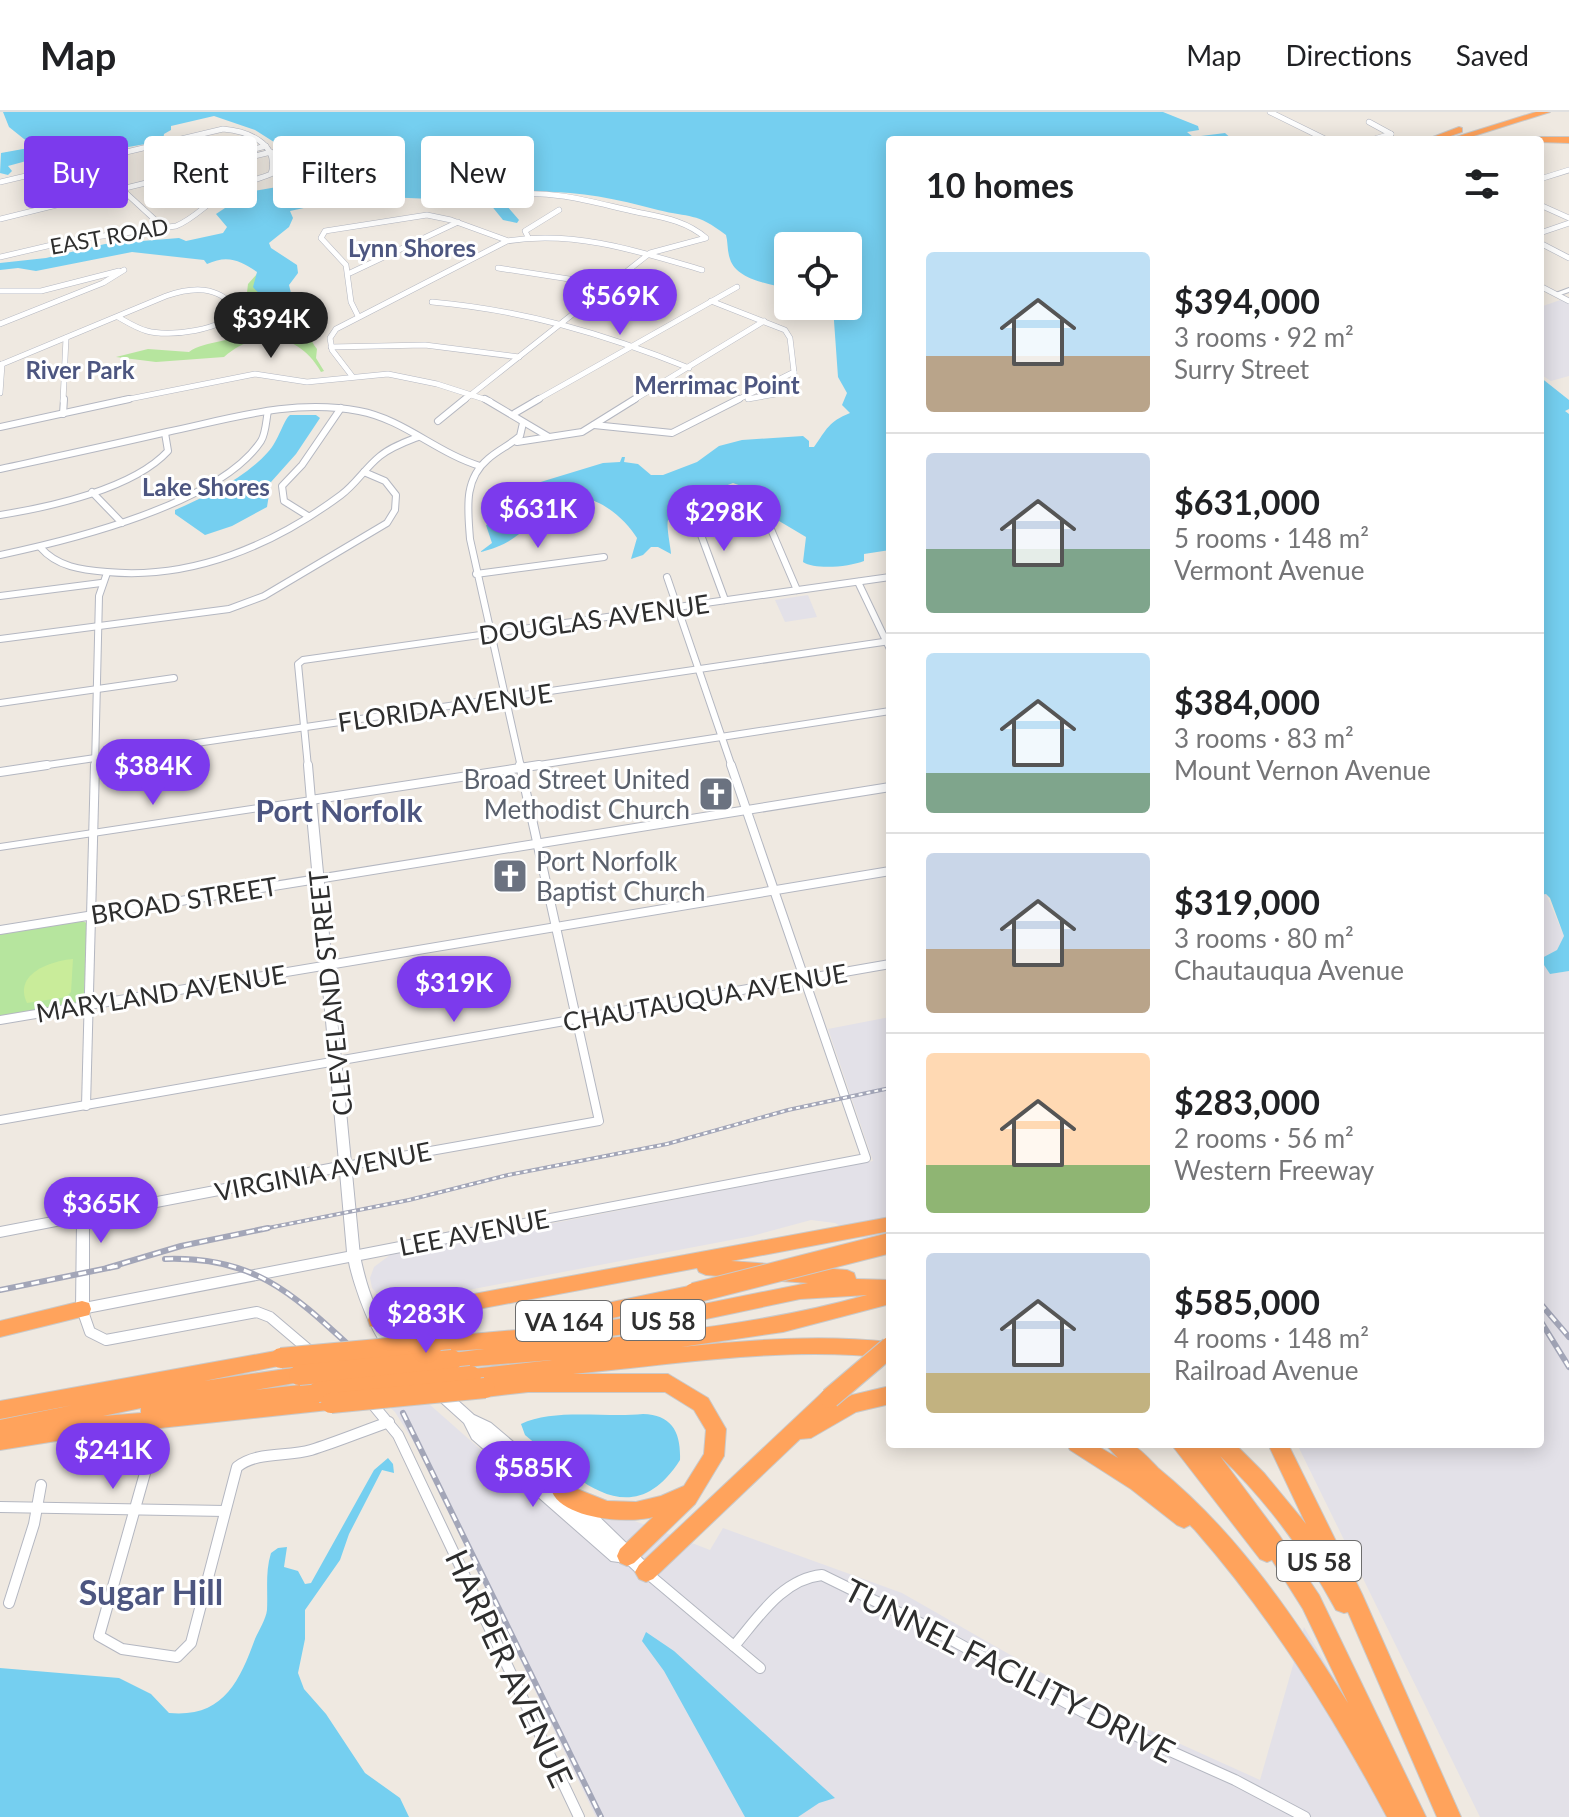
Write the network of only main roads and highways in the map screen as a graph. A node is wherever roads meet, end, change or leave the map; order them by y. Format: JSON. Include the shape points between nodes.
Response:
{"nodes":[{"id":1,"x":1521,"y":112,"type":"edge"},
{"id":2,"x":1546,"y":112,"type":"edge"},
{"id":3,"x":1554,"y":112,"type":"edge"},
{"id":4,"x":1500,"y":113,"type":"edge"},
{"id":5,"x":1475,"y":125,"type":"junction"},
{"id":6,"x":1442,"y":136,"type":"edge"},
{"id":7,"x":1465,"y":136,"type":"edge"},
{"id":8,"x":1569,"y":138,"type":"edge"},
{"id":9,"x":1544,"y":139,"type":"edge"},
{"id":10,"x":886,"y":1225,"type":"edge"},
{"id":11,"x":886,"y":1244,"type":"edge"},
{"id":12,"x":641,"y":1272,"type":"junction"},
{"id":13,"x":886,"y":1286,"type":"edge"},
{"id":14,"x":886,"y":1287,"type":"edge"},
{"id":15,"x":886,"y":1297,"type":"edge"},
{"id":16,"x":82,"y":1309,"type":"road end"},
{"id":17,"x":377,"y":1320,"type":"road end"},
{"id":18,"x":0,"y":1329,"type":"edge"},
{"id":19,"x":433,"y":1344,"type":"junction"},
{"id":20,"x":886,"y":1349,"type":"edge"},
{"id":21,"x":886,"y":1352,"type":"edge"},
{"id":22,"x":478,"y":1382,"type":"junction"},
{"id":23,"x":886,"y":1396,"type":"edge"},
{"id":24,"x":324,"y":1397,"type":"junction"},
{"id":25,"x":0,"y":1410,"type":"edge"},
{"id":26,"x":30,"y":1422,"type":"junction"},
{"id":27,"x":0,"y":1429,"type":"edge"},
{"id":28,"x":0,"y":1441,"type":"edge"},
{"id":29,"x":1083,"y":1448,"type":"edge"},
{"id":30,"x":1120,"y":1448,"type":"edge"},
{"id":31,"x":1185,"y":1448,"type":"edge"},
{"id":32,"x":1201,"y":1448,"type":"edge"},
{"id":33,"x":1225,"y":1448,"type":"edge"},
{"id":34,"x":1280,"y":1448,"type":"edge"},
{"id":35,"x":756,"y":1470,"type":"junction"},
{"id":36,"x":695,"y":1489,"type":"junction"},
{"id":37,"x":562,"y":1492,"type":"road end"},
{"id":38,"x":1229,"y":1495,"type":"junction"},
{"id":39,"x":627,"y":1556,"type":"road end"},
{"id":40,"x":646,"y":1572,"type":"road end"},
{"id":41,"x":1285,"y":1627,"type":"junction"},
{"id":42,"x":1394,"y":1696,"type":"junction"},
{"id":43,"x":1399,"y":1817,"type":"edge"},
{"id":44,"x":1414,"y":1817,"type":"edge"},
{"id":45,"x":1449,"y":1817,"type":"edge"}],
"edges":[{"from":1,"to":5,"type":"highway"},
{"from":2,"to":7,"type":"highway"},
{"from":3,"to":8,"type":"highway","via":[[1541,118],[1544,127]]},
{"from":4,"to":5,"type":"highway"},
{"from":5,"to":6,"type":"highway"},
{"from":8,"to":9,"type":"highway"},
{"from":10,"to":12,"type":"highway"},
{"from":11,"to":19,"type":"highway","number":"VA 164","bridge":true,"via":[[694,1293]]},
{"from":12,"to":13,"type":"highway","via":[[732,1267]]},
{"from":12,"to":17,"type":"highway"},
{"from":14,"to":19,"type":"highway","number":"US 58","via":[[788,1291],[613,1328]]},
{"from":15,"to":26,"type":"highway","number":"VA 164","bridge":true,"via":[[729,1331],[299,1375]]},
{"from":16,"to":18,"type":"highway"},
{"from":19,"to":25,"type":"highway","number":"US 58","bridge":true,"via":[[281,1358]]},
{"from":20,"to":22,"type":"highway","number":"US 58","via":[[778,1346]]},
{"from":21,"to":35,"type":"highway","bridge":true},
{"from":22,"to":24,"type":"highway","bridge":true},
{"from":22,"to":36,"type":"highway","via":[[668,1383],[679,1388],[701,1404],[716,1429],[714,1456]]},
{"from":23,"to":35,"type":"highway","via":[[839,1410]]},
{"from":24,"to":26,"type":"highway"},
{"from":24,"to":28,"type":"highway"},
{"from":26,"to":27,"type":"highway"},
{"from":29,"to":41,"type":"highway","via":[[1174,1509]]},
{"from":30,"to":41,"type":"highway","number":"US 58","via":[[1206,1527]]},
{"from":31,"to":38,"type":"highway"},
{"from":32,"to":38,"type":"highway"},
{"from":33,"to":42,"type":"highway","number":"US 58","via":[[1279,1503],[1305,1539]]},
{"from":34,"to":42,"type":"highway"},
{"from":35,"to":40,"type":"highway"},
{"from":36,"to":37,"type":"highway","via":[[665,1505],[622,1513],[591,1508]]},
{"from":36,"to":39,"type":"highway"},
{"from":38,"to":44,"type":"highway","via":[[1294,1575],[1324,1627]]},
{"from":41,"to":43,"type":"highway","number":"US 58","via":[[1334,1700]]},
{"from":42,"to":45,"type":"highway","number":"US 58"}]}
